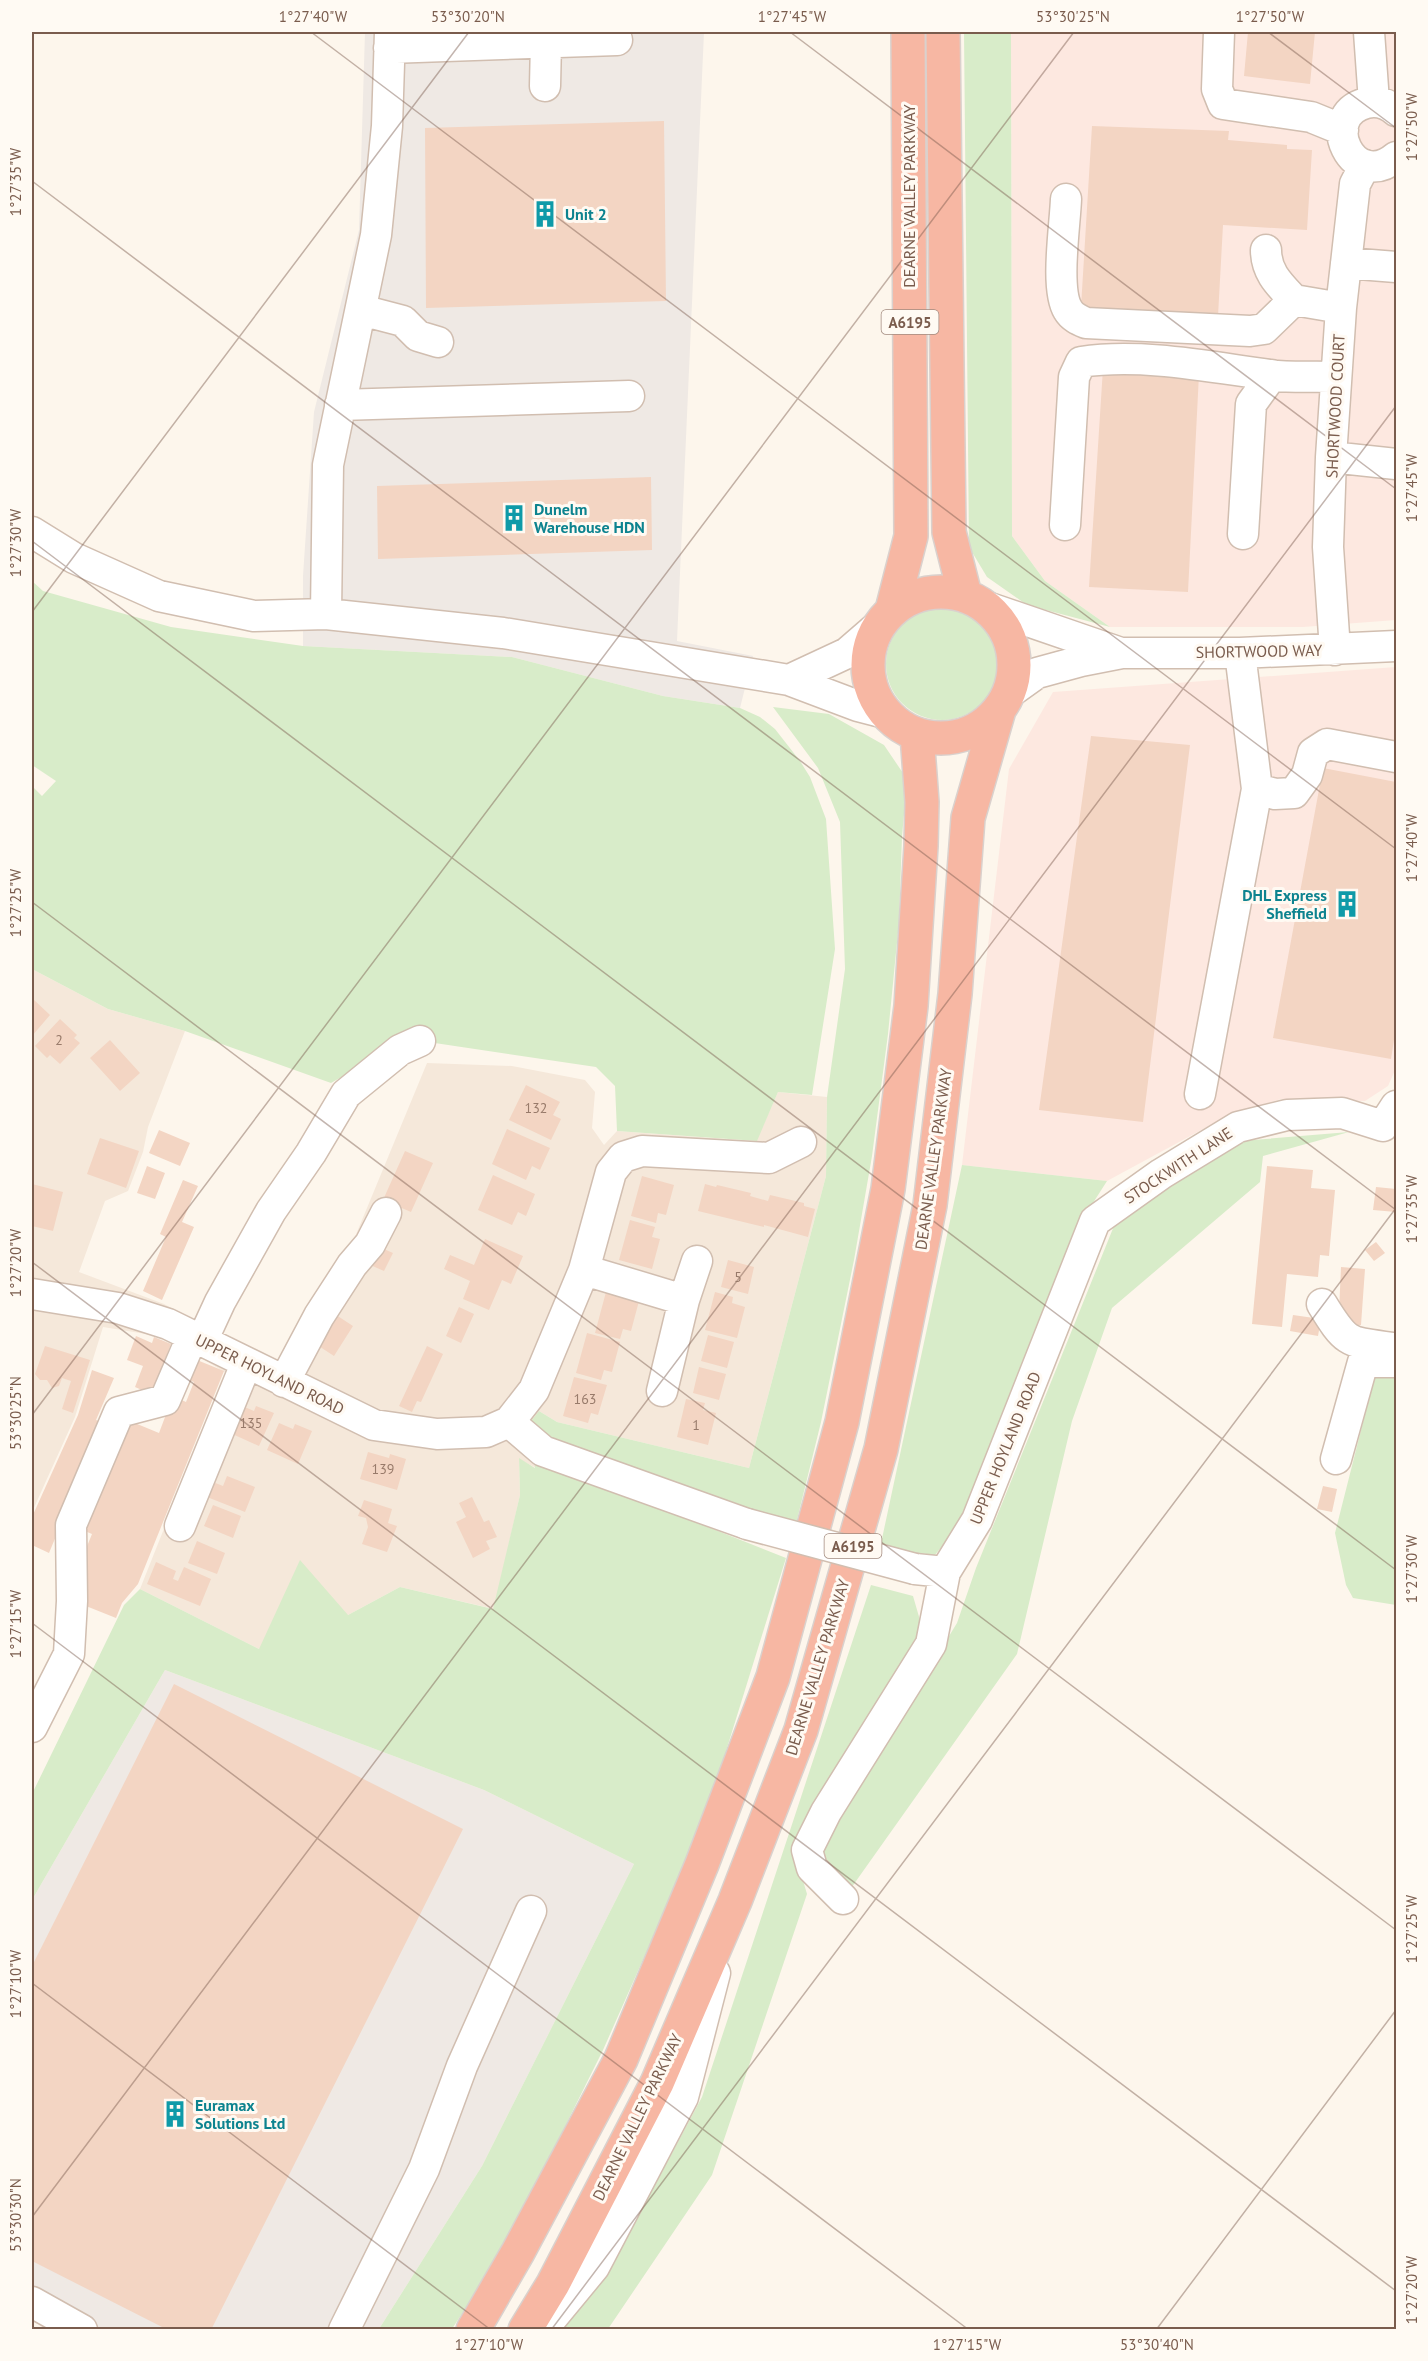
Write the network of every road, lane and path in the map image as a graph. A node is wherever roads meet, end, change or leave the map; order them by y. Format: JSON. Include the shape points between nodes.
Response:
{"nodes":[{"id":1,"x":908,"y":32,"type":"edge"},
{"id":2,"x":943,"y":32,"type":"edge"},
{"id":3,"x":1219,"y":32,"type":"edge"},
{"id":4,"x":1369,"y":32,"type":"edge"},
{"id":5,"x":389,"y":40,"type":"edge"},
{"id":6,"x":617,"y":40,"type":"dead end"},
{"id":7,"x":546,"y":42,"type":"junction"},
{"id":8,"x":545,"y":86,"type":"dead end"},
{"id":9,"x":1385,"y":106,"type":"edge"},
{"id":10,"x":1343,"y":130,"type":"junction"},
{"id":11,"x":1396,"y":157,"type":"edge"},
{"id":12,"x":1365,"y":165,"type":"junction"},
{"id":13,"x":1066,"y":200,"type":"dead end"},
{"id":14,"x":1266,"y":250,"type":"dead end"},
{"id":15,"x":1346,"y":263,"type":"junction"},
{"id":16,"x":1396,"y":267,"type":"edge"},
{"id":17,"x":1294,"y":300,"type":"junction"},
{"id":18,"x":1341,"y":308,"type":"junction"},
{"id":19,"x":361,"y":310,"type":"junction"},
{"id":20,"x":438,"y":342,"type":"dead end"},
{"id":21,"x":1272,"y":375,"type":"junction"},
{"id":22,"x":1335,"y":377,"type":"junction"},
{"id":23,"x":629,"y":396,"type":"dead end"},
{"id":24,"x":340,"y":405,"type":"junction"},
{"id":25,"x":1331,"y":457,"type":"junction"},
{"id":26,"x":1396,"y":464,"type":"edge"},
{"id":27,"x":1065,"y":525,"type":"dead end"},
{"id":28,"x":32,"y":532,"type":"edge"},
{"id":29,"x":1243,"y":534,"type":"dead end"},
{"id":30,"x":976,"y":601,"type":"junction"},
{"id":31,"x":326,"y":615,"type":"junction"},
{"id":32,"x":884,"y":618,"type":"junction"},
{"id":33,"x":1396,"y":646,"type":"edge"},
{"id":34,"x":1335,"y":650,"type":"junction"},
{"id":35,"x":1122,"y":653,"type":"junction"},
{"id":36,"x":1240,"y":653,"type":"junction"},
{"id":37,"x":789,"y":680,"type":"junction"},
{"id":38,"x":1004,"y":701,"type":"junction"},
{"id":39,"x":885,"y":713,"type":"junction"},
{"id":40,"x":917,"y":735,"type":"junction"},
{"id":41,"x":1396,"y":757,"type":"edge"},
{"id":42,"x":1257,"y":789,"type":"junction"},
{"id":43,"x":420,"y":1041,"type":"dead end"},
{"id":44,"x":1200,"y":1094,"type":"dead end"},
{"id":45,"x":1392,"y":1123,"type":"edge"},
{"id":46,"x":801,"y":1142,"type":"dead end"},
{"id":47,"x":386,"y":1213,"type":"dead end"},
{"id":48,"x":1095,"y":1221,"type":"joint"},
{"id":49,"x":697,"y":1261,"type":"dead end"},
{"id":50,"x":584,"y":1270,"type":"junction"},
{"id":51,"x":32,"y":1294,"type":"edge"},
{"id":52,"x":684,"y":1300,"type":"junction"},
{"id":53,"x":1322,"y":1305,"type":"dead end"},
{"id":54,"x":197,"y":1339,"type":"junction"},
{"id":55,"x":1396,"y":1348,"type":"edge"},
{"id":56,"x":1396,"y":1362,"type":"edge"},
{"id":57,"x":246,"y":1364,"type":"junction"},
{"id":58,"x":284,"y":1382,"type":"junction"},
{"id":59,"x":662,"y":1391,"type":"dead end"},
{"id":60,"x":509,"y":1422,"type":"junction"},
{"id":61,"x":1336,"y":1460,"type":"dead end"},
{"id":62,"x":180,"y":1526,"type":"dead end"},
{"id":63,"x":945,"y":1572,"type":"junction"},
{"id":64,"x":32,"y":1727,"type":"edge"},
{"id":65,"x":843,"y":1899,"type":"dead end"},
{"id":66,"x":735,"y":1900,"type":"junction"},
{"id":67,"x":531,"y":1911,"type":"dead end"},
{"id":68,"x":32,"y":2302,"type":"edge"},
{"id":69,"x":72,"y":2324,"type":"edge"},
{"id":70,"x":344,"y":2330,"type":"edge"},
{"id":71,"x":473,"y":2330,"type":"edge"},
{"id":72,"x":525,"y":2330,"type":"edge"},
{"id":73,"x":542,"y":2330,"type":"edge"}],
"edges":[{"from":1,"to":32,"type":"highway","name":"DEARNE VALLEY PARKWAY","number":"A6195","via":[[911,536]]},
{"from":2,"to":30,"type":"highway","number":"A6195","via":[[949,532]]},
{"from":3,"to":10,"type":"street","via":[[1217,89],[1223,104],[1311,117]]},
{"from":4,"to":9,"type":"street"},
{"from":5,"to":7,"type":"street"},
{"from":5,"to":19,"type":"street","via":[[387,126],[377,224]]},
{"from":6,"to":7,"type":"street"},
{"from":7,"to":8,"type":"street"},
{"from":9,"to":10,"type":"street","via":[[1357,107]]},
{"from":10,"to":12,"type":"street","via":[[1350,155]]},
{"from":11,"to":12,"type":"street","via":[[1383,165]]},
{"from":12,"to":15,"type":"street","name":"SHORTWOOD COURT","via":[[1355,184]]},
{"from":13,"to":17,"type":"street","via":[[1061,288],[1068,311],[1076,319],[1086,323],[1250,331],[1264,329]]},
{"from":14,"to":17,"type":"street","via":[[1266,263],[1273,277]]},
{"from":15,"to":16,"type":"street"},
{"from":15,"to":18,"type":"street","name":"SHORTWOOD COURT"},
{"from":17,"to":18,"type":"street"},
{"from":18,"to":22,"type":"street","name":"SHORTWOOD COURT"},
{"from":19,"to":20,"type":"street","via":[[403,321],[418,336]]},
{"from":19,"to":24,"type":"street"},
{"from":21,"to":22,"type":"street"},
{"from":21,"to":27,"type":"street","via":[[1112,357],[1081,362],[1074,377]]},
{"from":21,"to":29,"type":"street","via":[[1251,404]]},
{"from":22,"to":25,"type":"street","name":"SHORTWOOD COURT"},
{"from":23,"to":24,"type":"street"},
{"from":24,"to":31,"type":"street","via":[[328,465]]},
{"from":25,"to":26,"type":"street"},
{"from":25,"to":34,"type":"street","name":"SHORTWOOD COURT","via":[[1328,547]]},
{"from":28,"to":31,"type":"street","via":[[74,558],[159,596],[254,616]]},
{"from":30,"to":32,"type":"highway","via":[[946,591],[926,592],[908,599]]},
{"from":30,"to":35,"type":"street","name":"SHORTWOOD WAY"},
{"from":30,"to":38,"type":"highway","number":"A6195","via":[[1003,625],[1012,647],[1015,670]]},
{"from":31,"to":37,"type":"street","via":[[503,633]]},
{"from":32,"to":37,"type":"street","via":[[847,652]]},
{"from":32,"to":39,"type":"highway","number":"A6195","via":[[869,649],[867,672],[873,694]]},
{"from":33,"to":34,"type":"street","name":"SHORTWOOD WAY"},
{"from":34,"to":36,"type":"street","name":"SHORTWOOD WAY"},
{"from":35,"to":36,"type":"street","name":"SHORTWOOD WAY"},
{"from":35,"to":38,"type":"street","name":"SHORTWOOD WAY","via":[[1037,673]]},
{"from":36,"to":42,"type":"street"},
{"from":37,"to":39,"type":"street"},
{"from":38,"to":40,"type":"highway","number":"A6195","via":[[984,725],[965,734],[945,739]]},
{"from":38,"to":66,"type":"highway","name":"DEARNE VALLEY PARKWAY","number":"A6195","via":[[968,818],[955,994],[930,1205],[881,1449],[801,1730]]},
{"from":39,"to":40,"type":"highway","number":"A6195"},
{"from":40,"to":71,"type":"highway","number":"A6195","via":[[922,802],[911,1006],[888,1189],[842,1422],[773,1677],[702,1864],[621,2059]]},
{"from":41,"to":42,"type":"street","via":[[1327,744],[1313,753],[1307,775],[1294,793],[1275,794]]},
{"from":42,"to":44,"type":"street"},
{"from":43,"to":54,"type":"street","via":[[400,1050],[346,1094],[271,1211]]},
{"from":45,"to":48,"type":"street","name":"STOCKWITH LANE","via":[[1342,1113],[1287,1115],[1238,1126],[1161,1173]]},
{"from":46,"to":50,"type":"street","via":[[769,1158],[642,1150],[623,1156],[611,1172]]},
{"from":47,"to":58,"type":"street","via":[[370,1244],[319,1316]]},
{"from":48,"to":63,"type":"street","name":"UPPER HOYLAND ROAD","via":[[977,1520]]},
{"from":49,"to":52,"type":"street"},
{"from":50,"to":52,"type":"street"},
{"from":50,"to":60,"type":"street","via":[[534,1390]]},
{"from":51,"to":54,"type":"street","name":"UPPER HOYLAND ROAD","via":[[118,1308],[168,1324]]},
{"from":52,"to":59,"type":"street"},
{"from":53,"to":55,"type":"street","via":[[1339,1331],[1354,1343]]},
{"from":54,"to":57,"type":"street","name":"UPPER HOYLAND ROAD"},
{"from":54,"to":64,"type":"street","via":[[165,1400],[119,1412],[94,1470],[72,1525],[69,1654]]},
{"from":56,"to":61,"type":"street","via":[[1363,1362]]},
{"from":57,"to":58,"type":"street","name":"UPPER HOYLAND ROAD"},
{"from":57,"to":62,"type":"street"},
{"from":58,"to":60,"type":"street","name":"UPPER HOYLAND ROAD","via":[[374,1425],[437,1434],[486,1432]]},
{"from":60,"to":63,"type":"street","bridge":true,"via":[[543,1451],[747,1524],[915,1569]]},
{"from":63,"to":65,"type":"street","via":[[931,1644],[826,1812],[807,1850],[812,1868]]},
{"from":66,"to":72,"type":"highway","name":"DEARNE VALLEY PARKWAY","number":"A6195","via":[[657,2083],[553,2284]]},
{"from":66,"to":73,"type":"street","via":[[683,2097],[594,2267]]},
{"from":67,"to":70,"type":"street","via":[[462,2066],[424,2169]]},
{"from":68,"to":69,"type":"street"}]}
